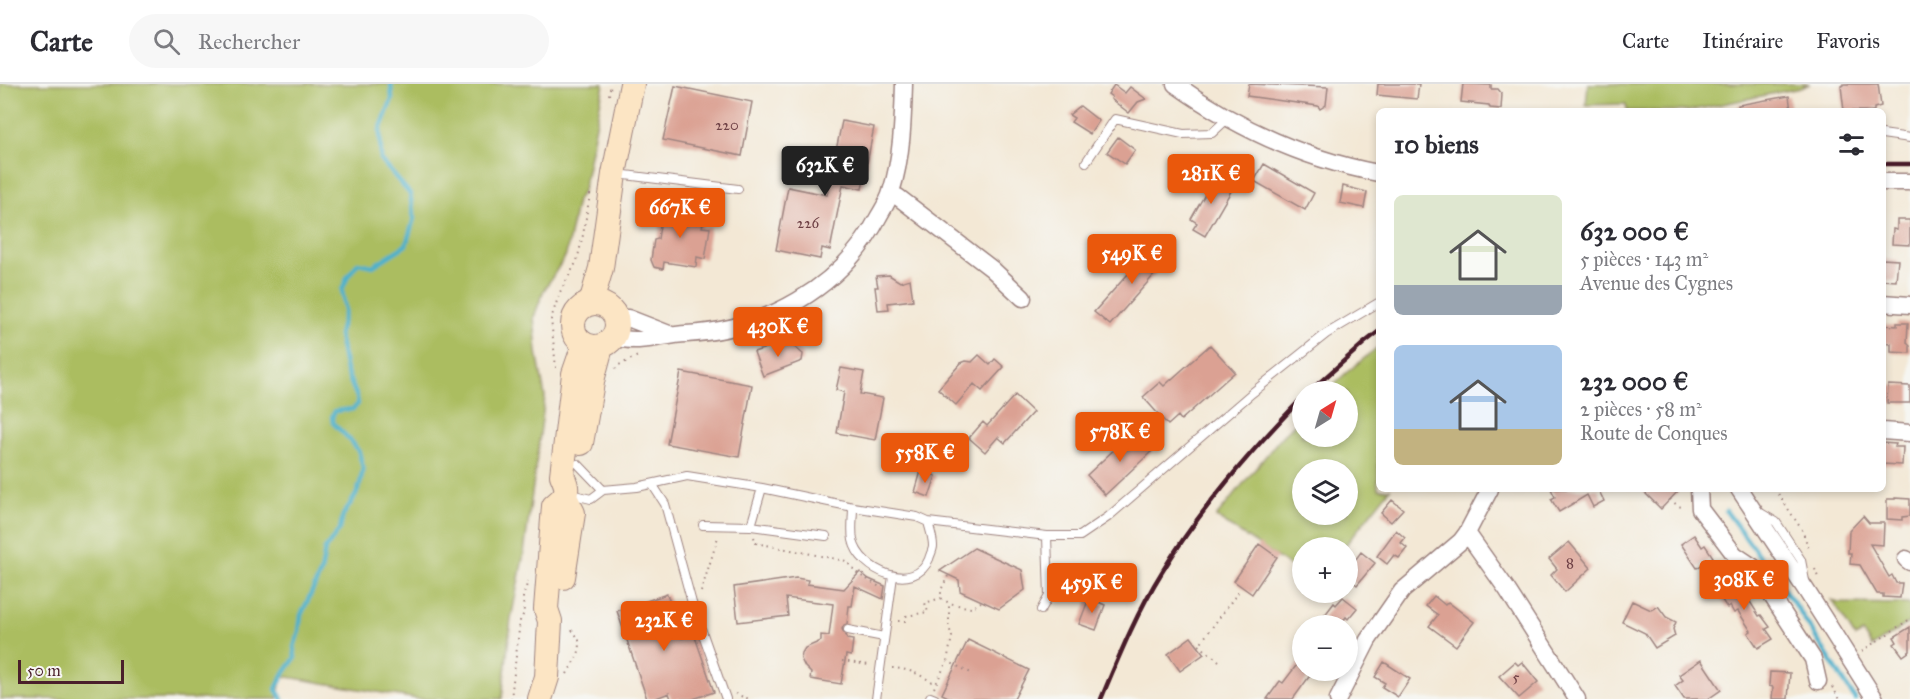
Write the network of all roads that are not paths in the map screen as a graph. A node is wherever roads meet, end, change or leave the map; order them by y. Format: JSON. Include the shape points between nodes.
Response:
{"nodes":[{"id":1,"x":632,"y":84,"type":"edge"},
{"id":2,"x":904,"y":84,"type":"edge"},
{"id":3,"x":1175,"y":84,"type":"edge"},
{"id":4,"x":1227,"y":119,"type":"junction"},
{"id":5,"x":1886,"y":135,"type":"edge"},
{"id":6,"x":1910,"y":138,"type":"edge"},
{"id":7,"x":1086,"y":162,"type":"dead end"},
{"id":8,"x":1376,"y":173,"type":"edge"},
{"id":9,"x":614,"y":174,"type":"junction"},
{"id":10,"x":1886,"y":182,"type":"edge"},
{"id":11,"x":1910,"y":182,"type":"edge"},
{"id":12,"x":738,"y":189,"type":"dead end"},
{"id":13,"x":891,"y":194,"type":"junction"},
{"id":14,"x":1023,"y":298,"type":"dead end"},
{"id":15,"x":1886,"y":303,"type":"edge"},
{"id":16,"x":1376,"y":304,"type":"edge"},
{"id":17,"x":1910,"y":305,"type":"edge"},
{"id":18,"x":602,"y":326,"type":"junction"},
{"id":19,"x":1886,"y":431,"type":"edge"},
{"id":20,"x":1910,"y":433,"type":"edge"},
{"id":21,"x":578,"y":464,"type":"junction"},
{"id":22,"x":652,"y":484,"type":"junction"},
{"id":23,"x":762,"y":488,"type":"junction"},
{"id":24,"x":603,"y":490,"type":"junction"},
{"id":25,"x":566,"y":492,"type":"junction"},
{"id":26,"x":1488,"y":492,"type":"edge"},
{"id":27,"x":1699,"y":492,"type":"edge"},
{"id":28,"x":1742,"y":492,"type":"edge"},
{"id":29,"x":853,"y":507,"type":"junction"},
{"id":30,"x":928,"y":522,"type":"junction"},
{"id":31,"x":703,"y":525,"type":"dead end"},
{"id":32,"x":751,"y":526,"type":"junction"},
{"id":33,"x":1467,"y":533,"type":"junction"},
{"id":34,"x":826,"y":536,"type":"dead end"},
{"id":35,"x":1047,"y":536,"type":"junction"},
{"id":36,"x":893,"y":576,"type":"junction"},
{"id":37,"x":1041,"y":610,"type":"dead end"},
{"id":38,"x":848,"y":630,"type":"dead end"},
{"id":39,"x":884,"y":637,"type":"junction"},
{"id":40,"x":1818,"y":681,"type":"dead end"},
{"id":41,"x":546,"y":692,"type":"edge"},
{"id":42,"x":1342,"y":698,"type":"edge"},
{"id":43,"x":726,"y":699,"type":"edge"},
{"id":44,"x":876,"y":699,"type":"edge"},
{"id":45,"x":1577,"y":699,"type":"edge"},
{"id":46,"x":1875,"y":699,"type":"edge"}],
"edges":[{"from":1,"to":9,"type":"main road"},
{"from":2,"to":13,"type":"street","via":[[899,156]]},
{"from":3,"to":4,"type":"street"},
{"from":4,"to":7,"type":"lane","via":[[1212,133],[1183,134],[1115,119]]},
{"from":4,"to":8,"type":"street","via":[[1300,152]]},
{"from":5,"to":6,"type":"lane"},
{"from":9,"to":12,"type":"lane"},
{"from":9,"to":18,"type":"main road","via":[[601,268]]},
{"from":10,"to":11,"type":"street"},
{"from":13,"to":14,"type":"street","via":[[992,269]]},
{"from":13,"to":18,"type":"street","via":[[859,249],[820,288],[792,305],[738,326],[648,339],[623,340]]},
{"from":15,"to":17,"type":"street"},
{"from":16,"to":35,"type":"lane","via":[[1326,333],[1097,526],[1080,536]]},
{"from":18,"to":21,"type":"main road"},
{"from":18,"to":25,"type":"main road","via":[[574,374],[562,475]]},
{"from":19,"to":20,"type":"street"},
{"from":21,"to":24,"type":"lane"},
{"from":21,"to":25,"type":"main road"},
{"from":22,"to":23,"type":"lane","via":[[687,476]]},
{"from":22,"to":24,"type":"lane"},
{"from":22,"to":43,"type":"lane","via":[[665,504],[692,603]]},
{"from":23,"to":29,"type":"lane"},
{"from":23,"to":32,"type":"lane"},
{"from":24,"to":25,"type":"lane","via":[[591,500]]},
{"from":25,"to":41,"type":"main road","via":[[573,513],[557,616],[550,621]]},
{"from":26,"to":33,"type":"street"},
{"from":27,"to":40,"type":"street","via":[[1700,509],[1736,555],[1753,567],[1813,659]]},
{"from":28,"to":46,"type":"street","via":[[1813,586]]},
{"from":29,"to":30,"type":"lane"},
{"from":29,"to":36,"type":"lane","via":[[853,540],[858,552],[879,571]]},
{"from":30,"to":35,"type":"lane"},
{"from":30,"to":36,"type":"lane","via":[[933,547],[926,565],[915,574]]},
{"from":31,"to":32,"type":"lane"},
{"from":32,"to":34,"type":"lane"},
{"from":33,"to":42,"type":"street","via":[[1402,591],[1368,640]]},
{"from":33,"to":45,"type":"street"},
{"from":35,"to":37,"type":"lane","via":[[1049,596]]},
{"from":36,"to":39,"type":"lane"},
{"from":38,"to":39,"type":"lane"},
{"from":39,"to":44,"type":"lane"}]}
